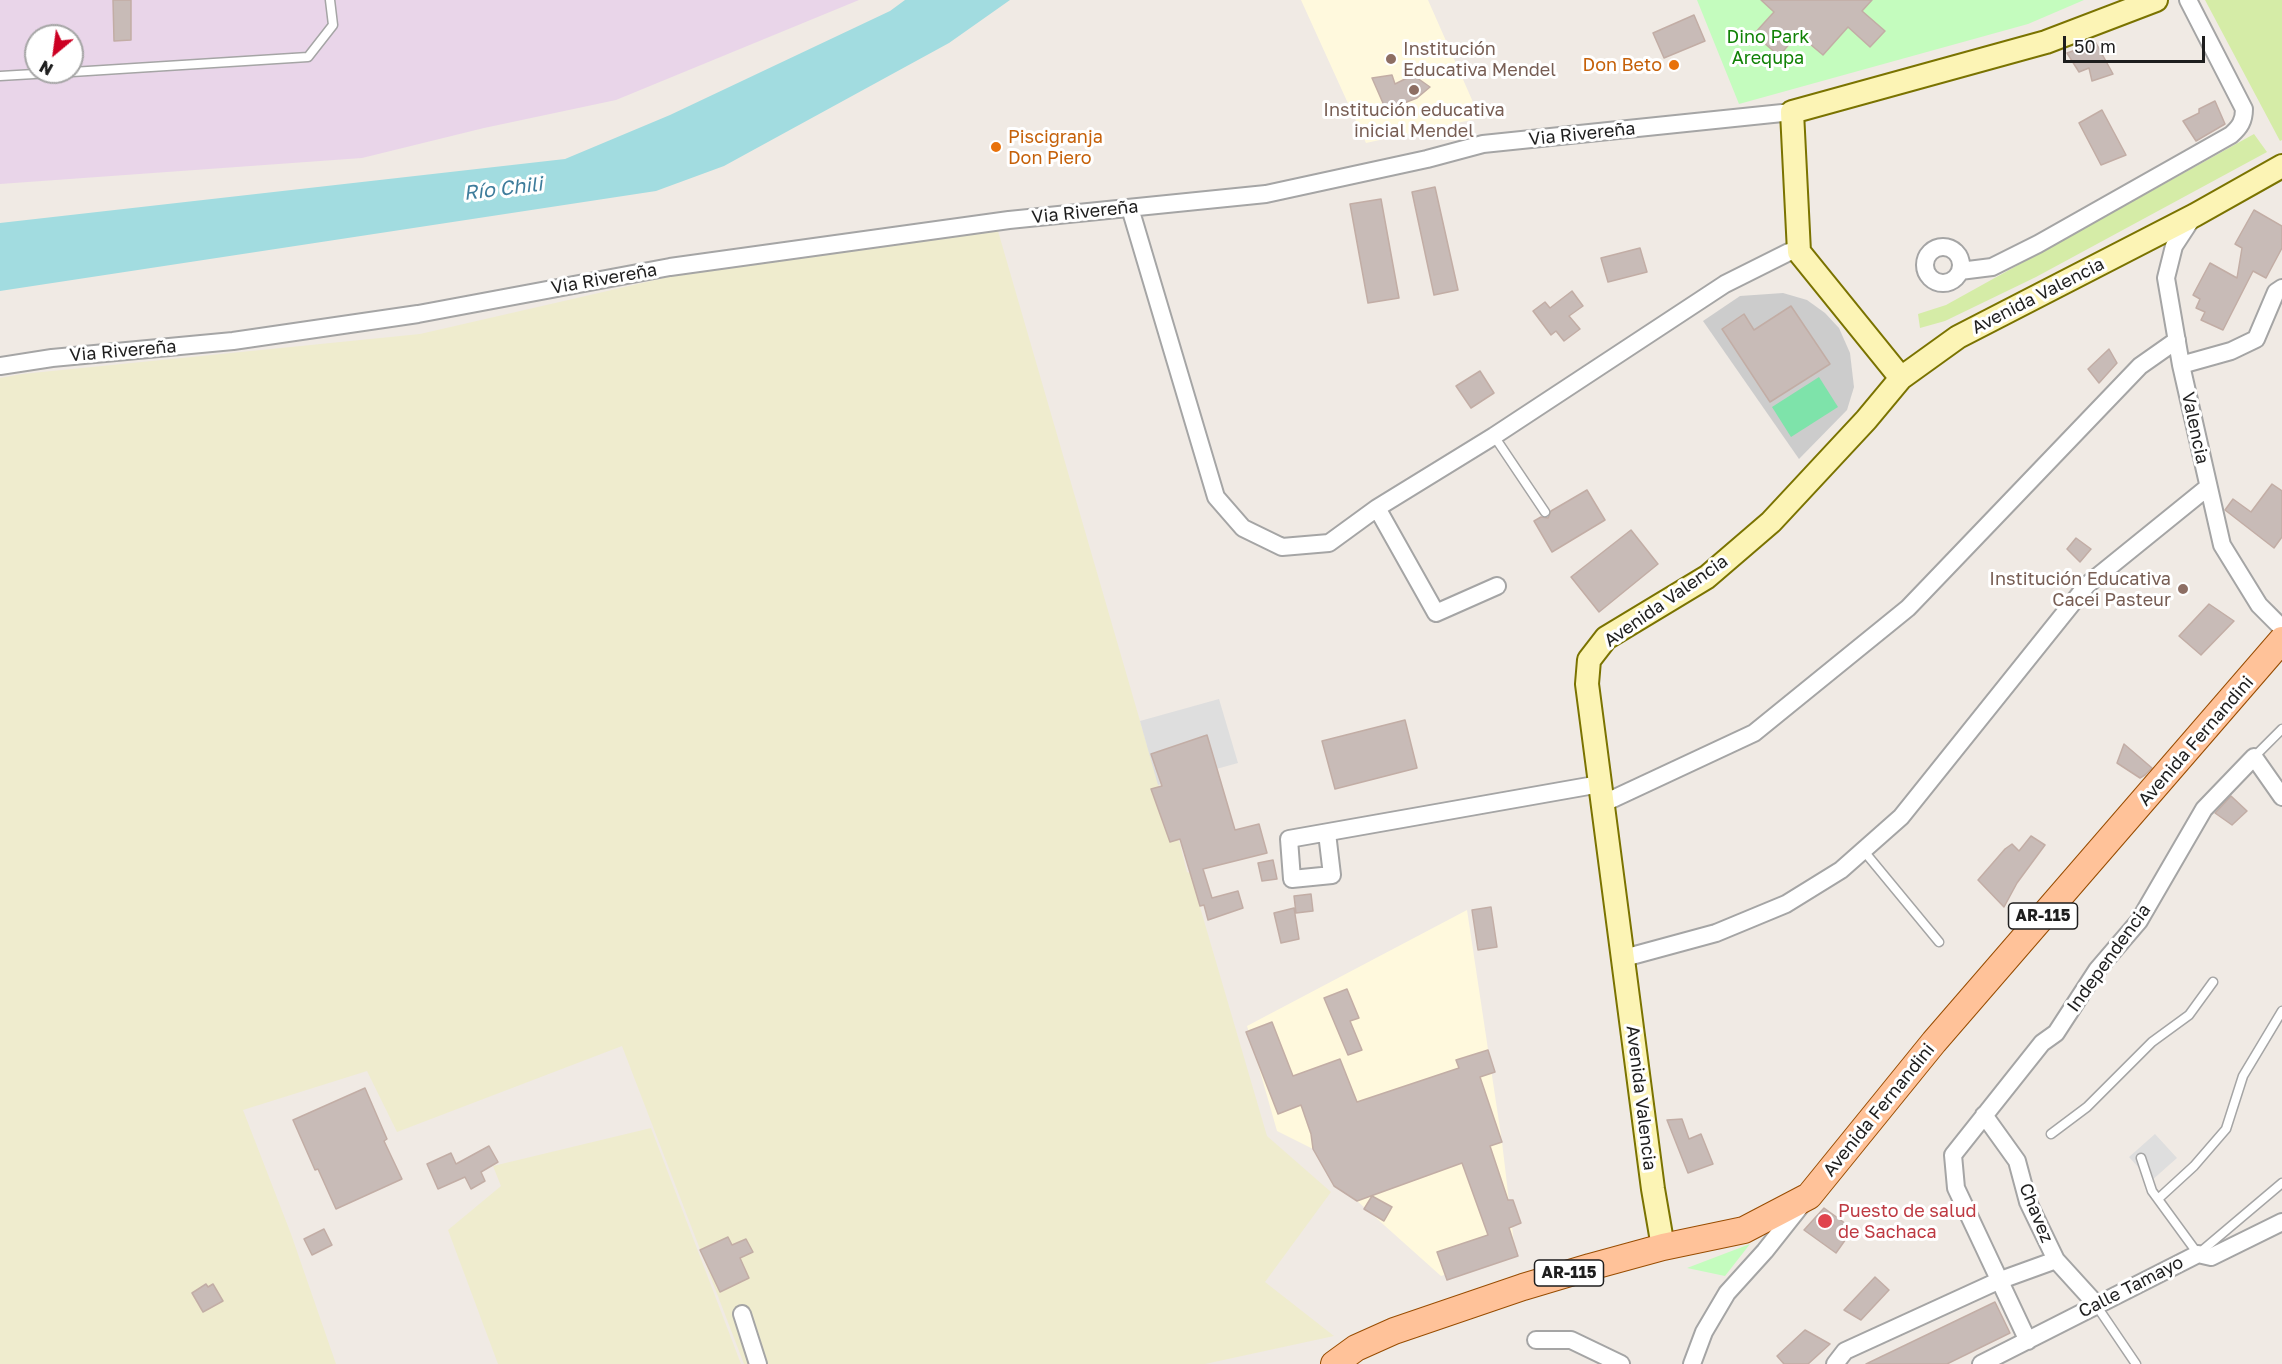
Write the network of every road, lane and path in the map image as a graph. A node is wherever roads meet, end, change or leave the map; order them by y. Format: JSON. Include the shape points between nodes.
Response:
{"nodes":[{"id":1,"x":330,"y":0,"type":"edge"},
{"id":2,"x":2156,"y":0,"type":"edge"},
{"id":3,"x":2188,"y":0,"type":"edge"},
{"id":4,"x":84,"y":71,"type":"edge"},
{"id":5,"x":24,"y":75,"type":"edge"},
{"id":6,"x":0,"y":76,"type":"edge"},
{"id":7,"x":1792,"y":112,"type":"junction"},
{"id":8,"x":2282,"y":166,"type":"edge"},
{"id":9,"x":1130,"y":208,"type":"junction"},
{"id":10,"x":2194,"y":215,"type":"junction"},
{"id":11,"x":1800,"y":252,"type":"junction"},
{"id":12,"x":1960,"y":271,"type":"dead end"},
{"id":13,"x":2282,"y":288,"type":"edge"},
{"id":14,"x":2176,"y":340,"type":"junction"},
{"id":15,"x":2181,"y":365,"type":"junction"},
{"id":16,"x":0,"y":366,"type":"edge"},
{"id":17,"x":1901,"y":378,"type":"junction"},
{"id":18,"x":1494,"y":436,"type":"junction"},
{"id":19,"x":2208,"y":487,"type":"junction"},
{"id":20,"x":1377,"y":508,"type":"junction"},
{"id":21,"x":1545,"y":512,"type":"dead end"},
{"id":22,"x":1497,"y":586,"type":"dead end"},
{"id":23,"x":2282,"y":628,"type":"edge"},
{"id":24,"x":2282,"y":640,"type":"edge"},
{"id":25,"x":2282,"y":729,"type":"edge"},
{"id":26,"x":2254,"y":757,"type":"junction"},
{"id":27,"x":1601,"y":794,"type":"junction"},
{"id":28,"x":2282,"y":797,"type":"edge"},
{"id":29,"x":1327,"y":833,"type":"dead end"},
{"id":30,"x":1863,"y":850,"type":"junction"},
{"id":31,"x":1939,"y":942,"type":"dead end"},
{"id":32,"x":1624,"y":958,"type":"junction"},
{"id":33,"x":2213,"y":982,"type":"dead end"},
{"id":34,"x":2282,"y":1011,"type":"edge"},
{"id":35,"x":1984,"y":1115,"type":"junction"},
{"id":36,"x":2051,"y":1134,"type":"dead end"},
{"id":37,"x":2141,"y":1158,"type":"dead end"},
{"id":38,"x":2282,"y":1183,"type":"edge"},
{"id":39,"x":1809,"y":1196,"type":"junction"},
{"id":40,"x":2158,"y":1199,"type":"junction"},
{"id":41,"x":2282,"y":1222,"type":"edge"},
{"id":42,"x":1663,"y":1247,"type":"junction"},
{"id":43,"x":2198,"y":1254,"type":"junction"},
{"id":44,"x":2056,"y":1260,"type":"junction"},
{"id":45,"x":1998,"y":1281,"type":"junction"},
{"id":46,"x":2096,"y":1304,"type":"junction"},
{"id":47,"x":742,"y":1314,"type":"dead end"},
{"id":48,"x":1536,"y":1340,"type":"dead end"},
{"id":49,"x":2028,"y":1341,"type":"junction"},
{"id":50,"x":1840,"y":1362,"type":"edge"},
{"id":51,"x":758,"y":1364,"type":"edge"},
{"id":52,"x":1334,"y":1364,"type":"edge"},
{"id":53,"x":1621,"y":1364,"type":"edge"},
{"id":54,"x":1692,"y":1364,"type":"edge"},
{"id":55,"x":1981,"y":1364,"type":"edge"},
{"id":56,"x":2136,"y":1364,"type":"edge"}],
"edges":[{"from":1,"to":4,"type":"lane","via":[[333,25],[308,57]]},
{"from":2,"to":7,"type":"street","name":"Via Rivereña","via":[[2046,42]]},
{"from":3,"to":12,"type":"street","via":[[2244,109],[2240,127],[2029,249],[1992,267]]},
{"from":5,"to":6,"type":"lane"},
{"from":7,"to":9,"type":"street","name":"Via Rivereña","via":[[1483,144],[1266,194]]},
{"from":7,"to":11,"type":"street"},
{"from":8,"to":10,"type":"street","name":"Avenida Valencia"},
{"from":9,"to":16,"type":"street","name":"Via Rivereña","via":[[1009,220],[670,267],[418,314],[233,341]]},
{"from":9,"to":20,"type":"street","via":[[1216,497],[1243,528],[1282,547],[1329,543]]},
{"from":10,"to":14,"type":"street","name":"Valencia","via":[[2174,246],[2166,278]]},
{"from":10,"to":17,"type":"street","name":"Avenida Valencia","via":[[1958,338]]},
{"from":11,"to":17,"type":"street"},
{"from":11,"to":18,"type":"street","via":[[1789,252],[1725,284]]},
{"from":13,"to":15,"type":"street","via":[[2276,292],[2256,339],[2231,351]]},
{"from":14,"to":15,"type":"street","name":"Valencia"},
{"from":14,"to":27,"type":"street","via":[[2140,366],[1908,608],[1763,726]]},
{"from":15,"to":19,"type":"street","name":"Valencia"},
{"from":17,"to":27,"type":"street","name":"Avenida Valencia","via":[[1772,522],[1707,577],[1606,638],[1589,660],[1587,684]]},
{"from":18,"to":20,"type":"street"},
{"from":18,"to":21,"type":"lane"},
{"from":19,"to":23,"type":"street","name":"Valencia","via":[[2222,545],[2259,605]]},
{"from":19,"to":30,"type":"street","via":[[2087,585],[1901,817]]},
{"from":20,"to":22,"type":"street","via":[[1436,613]]},
{"from":24,"to":39,"type":"main road","name":"Avenida Fernandini","number":"AR-115","via":[[1934,1042]]},
{"from":25,"to":26,"type":"lane","name":"Independencia"},
{"from":26,"to":28,"type":"street"},
{"from":26,"to":35,"type":"street","name":"Independencia","via":[[2204,809],[2139,921],[2097,970],[2056,1033],[2042,1043]]},
{"from":27,"to":29,"type":"street"},
{"from":27,"to":32,"type":"street","name":"Avenida Valencia"},
{"from":30,"to":31,"type":"lane"},
{"from":30,"to":32,"type":"street","via":[[1841,870],[1786,904],[1716,933]]},
{"from":32,"to":42,"type":"street","name":"Avenida Valencia"},
{"from":33,"to":36,"type":"lane","via":[[2189,1015],[2152,1042],[2086,1107]]},
{"from":34,"to":40,"type":"lane","via":[[2243,1076],[2226,1129]]},
{"from":35,"to":44,"type":"street","name":"Chavez","via":[[2017,1161],[2028,1202]]},
{"from":35,"to":45,"type":"street","name":"Independencia","via":[[1953,1155],[1956,1188]]},
{"from":37,"to":40,"type":"lane"},
{"from":38,"to":43,"type":"lane"},
{"from":39,"to":42,"type":"main road","name":"Avenida Fernandini","number":"AR-115","via":[[1744,1230]]},
{"from":39,"to":54,"type":"street","via":[[1727,1293],[1704,1332]]},
{"from":40,"to":43,"type":"lane"},
{"from":41,"to":43,"type":"street","name":"Calle Tamayo","via":[[2211,1257]]},
{"from":42,"to":52,"type":"main road","name":"Avenida Fernandini","number":"AR-115","via":[[1523,1287],[1394,1331],[1356,1348]]},
{"from":43,"to":46,"type":"street","name":"Calle Tamayo"},
{"from":44,"to":45,"type":"street"},
{"from":44,"to":46,"type":"street","name":"Chavez"},
{"from":45,"to":49,"type":"street"},
{"from":45,"to":50,"type":"street","via":[[1845,1351]]},
{"from":46,"to":49,"type":"street","name":"Calle Tamayo"},
{"from":46,"to":56,"type":"lane"},
{"from":47,"to":51,"type":"street"},
{"from":48,"to":53,"type":"street","via":[[1571,1340]]},
{"from":49,"to":55,"type":"street","name":"Calle Tamayo"}]}
